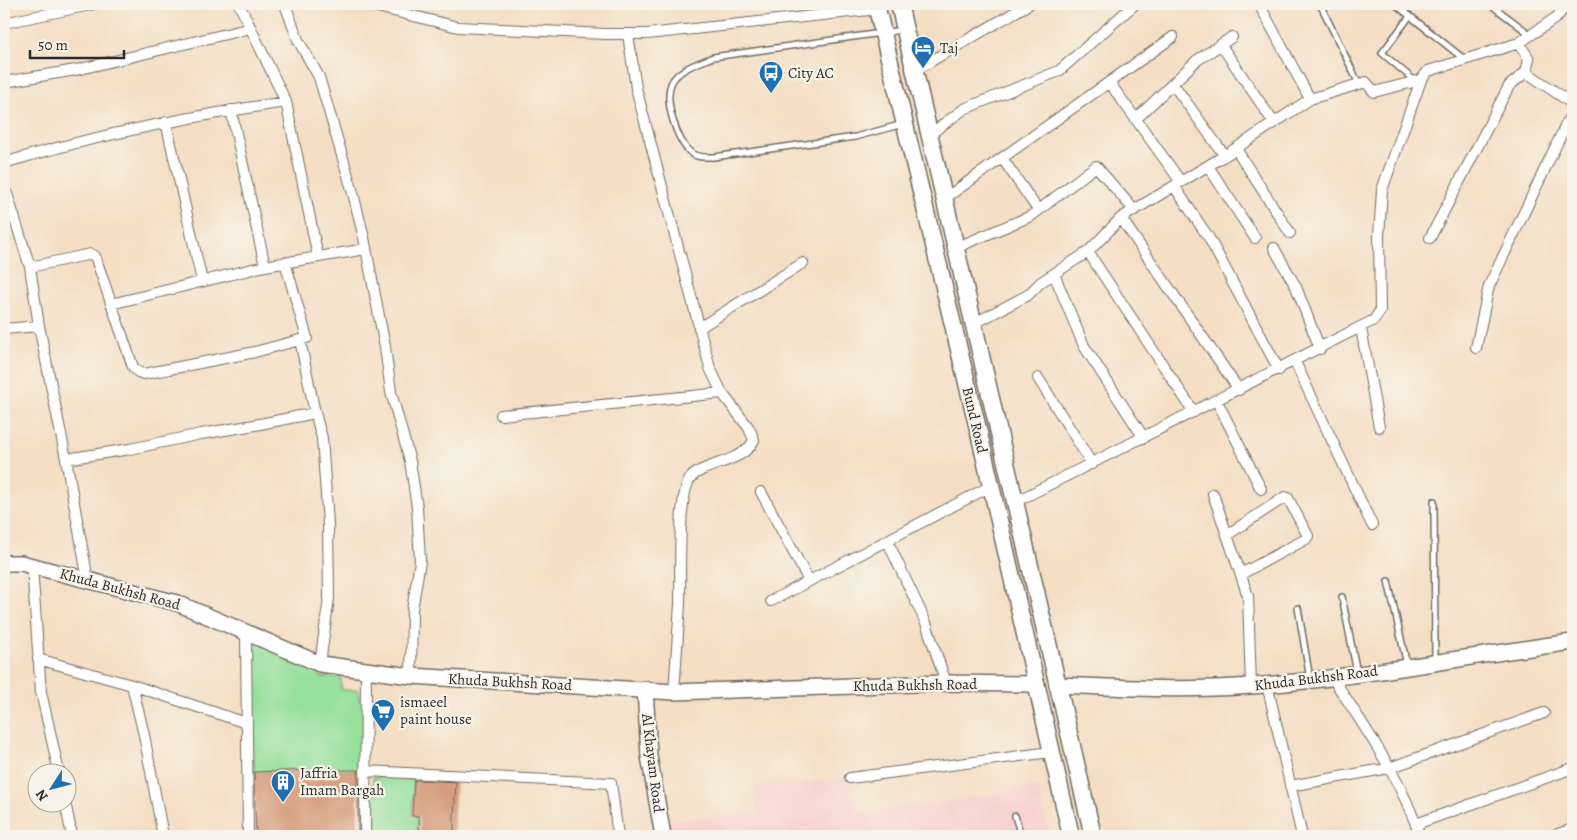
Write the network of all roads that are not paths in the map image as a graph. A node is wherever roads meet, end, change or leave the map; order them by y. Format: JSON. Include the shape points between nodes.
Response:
{"nodes":[{"id":1,"x":95,"y":4,"type":"edge"},
{"id":2,"x":239,"y":4,"type":"edge"},
{"id":3,"x":285,"y":4,"type":"edge"},
{"id":4,"x":365,"y":4,"type":"edge"},
{"id":5,"x":899,"y":4,"type":"edge"},
{"id":6,"x":1029,"y":4,"type":"edge"},
{"id":7,"x":1135,"y":4,"type":"edge"},
{"id":8,"x":1259,"y":4,"type":"edge"},
{"id":9,"x":1320,"y":4,"type":"edge"},
{"id":10,"x":1395,"y":4,"type":"edge"},
{"id":11,"x":1490,"y":4,"type":"edge"},
{"id":12,"x":1567,"y":4,"type":"edge"},
{"id":13,"x":78,"y":5,"type":"edge"},
{"id":14,"x":877,"y":6,"type":"edge"},
{"id":15,"x":1410,"y":16,"type":"junction"},
{"id":16,"x":4,"y":23,"type":"edge"},
{"id":17,"x":251,"y":28,"type":"junction"},
{"id":18,"x":905,"y":30,"type":"junction"},
{"id":19,"x":628,"y":34,"type":"junction"},
{"id":20,"x":883,"y":34,"type":"junction"},
{"id":21,"x":1532,"y":35,"type":"junction"},
{"id":22,"x":1173,"y":37,"type":"dead end"},
{"id":23,"x":1232,"y":37,"type":"dead end"},
{"id":24,"x":1519,"y":43,"type":"junction"},
{"id":25,"x":1221,"y":45,"type":"junction"},
{"id":26,"x":1464,"y":59,"type":"junction"},
{"id":27,"x":914,"y":71,"type":"junction"},
{"id":28,"x":1526,"y":72,"type":"junction"},
{"id":29,"x":1418,"y":81,"type":"junction"},
{"id":30,"x":4,"y":82,"type":"edge"},
{"id":31,"x":1109,"y":82,"type":"junction"},
{"id":32,"x":1173,"y":84,"type":"junction"},
{"id":33,"x":1360,"y":84,"type":"junction"},
{"id":34,"x":1310,"y":99,"type":"junction"},
{"id":35,"x":286,"y":102,"type":"junction"},
{"id":36,"x":1573,"y":104,"type":"edge"},
{"id":37,"x":231,"y":110,"type":"junction"},
{"id":38,"x":1573,"y":110,"type":"edge"},
{"id":39,"x":1136,"y":119,"type":"junction"},
{"id":40,"x":166,"y":122,"type":"junction"},
{"id":41,"x":1274,"y":123,"type":"junction"},
{"id":42,"x":905,"y":124,"type":"junction"},
{"id":43,"x":929,"y":135,"type":"junction"},
{"id":44,"x":1236,"y":149,"type":"junction"},
{"id":45,"x":1224,"y":156,"type":"junction"},
{"id":46,"x":1002,"y":158,"type":"junction"},
{"id":47,"x":4,"y":163,"type":"edge"},
{"id":48,"x":1208,"y":166,"type":"junction"},
{"id":49,"x":1177,"y":184,"type":"junction"},
{"id":50,"x":5,"y":193,"type":"edge"},
{"id":51,"x":944,"y":199,"type":"junction"},
{"id":52,"x":1038,"y":210,"type":"junction"},
{"id":53,"x":1134,"y":210,"type":"junction"},
{"id":54,"x":1121,"y":218,"type":"junction"},
{"id":55,"x":1290,"y":232,"type":"dead end"},
{"id":56,"x":1255,"y":238,"type":"dead end"},
{"id":57,"x":1430,"y":238,"type":"dead end"},
{"id":58,"x":955,"y":248,"type":"junction"},
{"id":59,"x":1274,"y":248,"type":"dead end"},
{"id":60,"x":366,"y":249,"type":"junction"},
{"id":61,"x":1088,"y":252,"type":"junction"},
{"id":62,"x":318,"y":257,"type":"junction"},
{"id":63,"x":285,"y":262,"type":"junction"},
{"id":64,"x":803,"y":264,"type":"dead end"},
{"id":65,"x":265,"y":266,"type":"junction"},
{"id":66,"x":30,"y":267,"type":"junction"},
{"id":67,"x":1054,"y":274,"type":"junction"},
{"id":68,"x":202,"y":281,"type":"junction"},
{"id":69,"x":111,"y":304,"type":"junction"},
{"id":70,"x":973,"y":324,"type":"junction"},
{"id":71,"x":39,"y":326,"type":"junction"},
{"id":72,"x":699,"y":328,"type":"junction"},
{"id":73,"x":1361,"y":328,"type":"junction"},
{"id":74,"x":4,"y":329,"type":"edge"},
{"id":75,"x":300,"y":340,"type":"junction"},
{"id":76,"x":1476,"y":348,"type":"dead end"},
{"id":77,"x":1320,"y":349,"type":"junction"},
{"id":78,"x":1295,"y":362,"type":"junction"},
{"id":79,"x":1279,"y":370,"type":"junction"},
{"id":80,"x":1038,"y":378,"type":"dead end"},
{"id":81,"x":1238,"y":390,"type":"junction"},
{"id":82,"x":722,"y":392,"type":"junction"},
{"id":83,"x":1217,"y":401,"type":"junction"},
{"id":84,"x":1194,"y":412,"type":"junction"},
{"id":85,"x":315,"y":413,"type":"junction"},
{"id":86,"x":501,"y":415,"type":"dead end"},
{"id":87,"x":1379,"y":427,"type":"dead end"},
{"id":88,"x":1144,"y":438,"type":"junction"},
{"id":89,"x":66,"y":460,"type":"junction"},
{"id":90,"x":1092,"y":464,"type":"junction"},
{"id":91,"x":991,"y":486,"type":"junction"},
{"id":92,"x":1261,"y":489,"type":"dead end"},
{"id":93,"x":761,"y":492,"type":"dead end"},
{"id":94,"x":1213,"y":494,"type":"dead end"},
{"id":95,"x":1434,"y":501,"type":"dead end"},
{"id":96,"x":1015,"y":502,"type":"junction"},
{"id":97,"x":1372,"y":525,"type":"dead end"},
{"id":98,"x":1227,"y":535,"type":"junction"},
{"id":99,"x":887,"y":540,"type":"junction"},
{"id":100,"x":4,"y":562,"type":"edge"},
{"id":101,"x":32,"y":566,"type":"junction"},
{"id":102,"x":1241,"y":574,"type":"junction"},
{"id":103,"x":88,"y":580,"type":"junction"},
{"id":104,"x":809,"y":581,"type":"junction"},
{"id":105,"x":1388,"y":581,"type":"dead end"},
{"id":106,"x":1342,"y":597,"type":"dead end"},
{"id":107,"x":771,"y":601,"type":"dead end"},
{"id":108,"x":1298,"y":608,"type":"dead end"},
{"id":109,"x":246,"y":638,"type":"dead end"},
{"id":110,"x":1573,"y":642,"type":"edge"},
{"id":111,"x":38,"y":659,"type":"junction"},
{"id":112,"x":1435,"y":661,"type":"junction"},
{"id":113,"x":320,"y":664,"type":"junction"},
{"id":114,"x":1407,"y":666,"type":"junction"},
{"id":115,"x":366,"y":670,"type":"junction"},
{"id":116,"x":1357,"y":673,"type":"junction"},
{"id":117,"x":411,"y":676,"type":"junction"},
{"id":118,"x":1332,"y":677,"type":"junction"},
{"id":119,"x":1310,"y":680,"type":"junction"},
{"id":120,"x":946,"y":683,"type":"junction"},
{"id":121,"x":1035,"y":684,"type":"junction"},
{"id":122,"x":1267,"y":684,"type":"junction"},
{"id":123,"x":132,"y":685,"type":"junction"},
{"id":124,"x":1058,"y":686,"type":"junction"},
{"id":125,"x":1252,"y":686,"type":"junction"},
{"id":126,"x":645,"y":689,"type":"junction"},
{"id":127,"x":674,"y":692,"type":"junction"},
{"id":128,"x":1544,"y":713,"type":"dead end"},
{"id":129,"x":246,"y":723,"type":"junction"},
{"id":130,"x":1051,"y":752,"type":"junction"},
{"id":131,"x":57,"y":762,"type":"edge"},
{"id":132,"x":1389,"y":768,"type":"junction"},
{"id":133,"x":1573,"y":768,"type":"edge"},
{"id":134,"x":365,"y":771,"type":"junction"},
{"id":135,"x":850,"y":778,"type":"dead end"},
{"id":136,"x":1290,"y":786,"type":"junction"},
{"id":137,"x":67,"y":812,"type":"edge"},
{"id":138,"x":1016,"y":816,"type":"dead end"},
{"id":139,"x":1416,"y":824,"type":"junction"},
{"id":140,"x":1567,"y":832,"type":"edge"},
{"id":141,"x":72,"y":836,"type":"edge"},
{"id":142,"x":162,"y":836,"type":"edge"},
{"id":143,"x":248,"y":836,"type":"edge"},
{"id":144,"x":365,"y":836,"type":"edge"},
{"id":145,"x":618,"y":836,"type":"edge"},
{"id":146,"x":664,"y":836,"type":"edge"},
{"id":147,"x":1021,"y":836,"type":"edge"},
{"id":148,"x":1071,"y":836,"type":"edge"},
{"id":149,"x":1093,"y":836,"type":"edge"},
{"id":150,"x":1302,"y":836,"type":"edge"},
{"id":151,"x":1420,"y":836,"type":"edge"},
{"id":152,"x":1552,"y":836,"type":"edge"}],
"edges":[{"from":1,"to":13,"type":"street"},
{"from":2,"to":17,"type":"street"},
{"from":3,"to":60,"type":"street","via":[[298,40],[319,78]]},
{"from":4,"to":19,"type":"street","via":[[458,27]]},
{"from":5,"to":18,"type":"main road","name":"Bund Road"},
{"from":6,"to":27,"type":"street"},
{"from":7,"to":43,"type":"street","via":[[1059,71],[964,110]]},
{"from":8,"to":34,"type":"street"},
{"from":9,"to":33,"type":"lane"},
{"from":10,"to":15,"type":"lane"},
{"from":11,"to":21,"type":"lane"},
{"from":12,"to":21,"type":"street","via":[[1557,18]]},
{"from":13,"to":16,"type":"street"},
{"from":14,"to":19,"type":"street"},
{"from":14,"to":20,"type":"main road","name":"Bund Road"},
{"from":15,"to":26,"type":"lane"},
{"from":15,"to":29,"type":"lane","via":[[1382,53]]},
{"from":17,"to":30,"type":"street","via":[[76,70]]},
{"from":17,"to":35,"type":"street"},
{"from":18,"to":20,"type":"lane"},
{"from":18,"to":27,"type":"main road","name":"Bund Road"},
{"from":19,"to":72,"type":"street","via":[[636,88]]},
{"from":20,"to":42,"type":"main road","name":"Bund Road"},
{"from":20,"to":42,"type":"lane","via":[[713,58],[700,63],[680,73],[671,83],[668,97],[673,120],[682,141],[692,153],[702,157],[855,137]]},
{"from":21,"to":24,"type":"street"},
{"from":22,"to":31,"type":"street"},
{"from":23,"to":25,"type":"street"},
{"from":24,"to":26,"type":"street"},
{"from":24,"to":28,"type":"street","via":[[1529,59]]},
{"from":25,"to":32,"type":"street","via":[[1196,61]]},
{"from":25,"to":41,"type":"street"},
{"from":26,"to":29,"type":"street","via":[[1428,71]]},
{"from":27,"to":43,"type":"main road","name":"Bund Road"},
{"from":28,"to":36,"type":"street"},
{"from":28,"to":57,"type":"street","via":[[1509,86]]},
{"from":29,"to":33,"type":"street","via":[[1374,92],[1368,82]]},
{"from":29,"to":73,"type":"street","via":[[1382,190],[1380,312]]},
{"from":31,"to":39,"type":"street"},
{"from":31,"to":46,"type":"street"},
{"from":32,"to":39,"type":"street"},
{"from":32,"to":45,"type":"street"},
{"from":33,"to":34,"type":"street"},
{"from":34,"to":41,"type":"street"},
{"from":35,"to":37,"type":"street"},
{"from":35,"to":62,"type":"street"},
{"from":37,"to":40,"type":"street"},
{"from":37,"to":65,"type":"street"},
{"from":38,"to":76,"type":"street","via":[[1489,286]]},
{"from":39,"to":49,"type":"street"},
{"from":40,"to":47,"type":"street"},
{"from":40,"to":68,"type":"street"},
{"from":41,"to":44,"type":"street"},
{"from":42,"to":91,"type":"main road","name":"Bund Road"},
{"from":43,"to":51,"type":"main road","name":"Bund Road"},
{"from":44,"to":45,"type":"street"},
{"from":44,"to":55,"type":"street"},
{"from":45,"to":48,"type":"street"},
{"from":46,"to":51,"type":"street"},
{"from":46,"to":52,"type":"street"},
{"from":48,"to":49,"type":"street"},
{"from":48,"to":56,"type":"street"},
{"from":49,"to":53,"type":"street"},
{"from":49,"to":79,"type":"street"},
{"from":50,"to":66,"type":"street"},
{"from":51,"to":58,"type":"main road","name":"Bund Road"},
{"from":52,"to":53,"type":"street","via":[[1096,166]]},
{"from":52,"to":58,"type":"street","via":[[1031,216]]},
{"from":53,"to":54,"type":"street"},
{"from":54,"to":61,"type":"street"},
{"from":54,"to":81,"type":"street"},
{"from":58,"to":70,"type":"main road","name":"Bund Road"},
{"from":59,"to":77,"type":"street","via":[[1296,287]]},
{"from":60,"to":62,"type":"street"},
{"from":60,"to":117,"type":"street","via":[[391,392],[410,461],[417,507],[420,561],[412,610]]},
{"from":61,"to":67,"type":"street"},
{"from":61,"to":84,"type":"street"},
{"from":62,"to":63,"type":"street"},
{"from":63,"to":65,"type":"street"},
{"from":63,"to":75,"type":"street","via":[[307,338]]},
{"from":64,"to":72,"type":"street"},
{"from":65,"to":68,"type":"street"},
{"from":66,"to":69,"type":"street","via":[[91,254],[97,260]]},
{"from":66,"to":71,"type":"street"},
{"from":67,"to":70,"type":"street","via":[[1028,295]]},
{"from":67,"to":88,"type":"street","via":[[1084,346]]},
{"from":68,"to":69,"type":"street"},
{"from":69,"to":75,"type":"street","via":[[134,367],[144,374]]},
{"from":70,"to":96,"type":"main road","name":"Bund Road"},
{"from":71,"to":74,"type":"street"},
{"from":71,"to":89,"type":"street"},
{"from":72,"to":82,"type":"street","via":[[710,368]]},
{"from":73,"to":77,"type":"street"},
{"from":73,"to":87,"type":"street"},
{"from":75,"to":85,"type":"street"},
{"from":77,"to":78,"type":"street"},
{"from":78,"to":79,"type":"street"},
{"from":78,"to":97,"type":"street"},
{"from":79,"to":81,"type":"street"},
{"from":80,"to":90,"type":"street"},
{"from":81,"to":83,"type":"street"},
{"from":82,"to":86,"type":"street"},
{"from":82,"to":127,"type":"street","via":[[754,440],[747,451],[691,477],[686,489]]},
{"from":83,"to":84,"type":"street"},
{"from":83,"to":92,"type":"street"},
{"from":84,"to":88,"type":"street"},
{"from":85,"to":89,"type":"street"},
{"from":85,"to":113,"type":"street","via":[[322,438],[328,524],[329,598]]},
{"from":88,"to":90,"type":"street"},
{"from":89,"to":103,"type":"street"},
{"from":90,"to":96,"type":"street"},
{"from":91,"to":99,"type":"street"},
{"from":91,"to":121,"type":"main road","name":"Bund Road"},
{"from":93,"to":104,"type":"street"},
{"from":94,"to":98,"type":"street"},
{"from":95,"to":112,"type":"lane"},
{"from":96,"to":124,"type":"main road","name":"Bund Road"},
{"from":98,"to":102,"type":"street"},
{"from":98,"to":102,"type":"street","via":[[1285,497],[1308,536]]},
{"from":99,"to":104,"type":"street"},
{"from":99,"to":120,"type":"street","via":[[926,623]]},
{"from":100,"to":101,"type":"street","name":"Khuda Bukhsh Road"},
{"from":101,"to":103,"type":"street","name":"Khuda Bukhsh Road"},
{"from":101,"to":111,"type":"street"},
{"from":102,"to":125,"type":"street","via":[[1248,596]]},
{"from":103,"to":113,"type":"street","name":"Khuda Bukhsh Road","via":[[178,603]]},
{"from":104,"to":107,"type":"street"},
{"from":105,"to":114,"type":"lane"},
{"from":106,"to":116,"type":"lane"},
{"from":108,"to":119,"type":"lane"},
{"from":109,"to":129,"type":"street"},
{"from":110,"to":112,"type":"street","name":"Khuda Bukhsh Road"},
{"from":111,"to":123,"type":"street"},
{"from":111,"to":131,"type":"street","via":[[41,692]]},
{"from":112,"to":114,"type":"street","name":"Khuda Bukhsh Road"},
{"from":113,"to":115,"type":"street","name":"Khuda Bukhsh Road"},
{"from":114,"to":116,"type":"street","name":"Khuda Bukhsh Road"},
{"from":115,"to":117,"type":"street","name":"Khuda Bukhsh Road"},
{"from":115,"to":134,"type":"street"},
{"from":116,"to":118,"type":"street","name":"Khuda Bukhsh Road"},
{"from":117,"to":126,"type":"street","name":"Khuda Bukhsh Road"},
{"from":118,"to":119,"type":"street","name":"Khuda Bukhsh Road"},
{"from":118,"to":132,"type":"street"},
{"from":119,"to":122,"type":"street","name":"Khuda Bukhsh Road"},
{"from":120,"to":121,"type":"street","name":"Khuda Bukhsh Road"},
{"from":120,"to":127,"type":"street","name":"Khuda Bukhsh Road"},
{"from":121,"to":130,"type":"main road","name":"Bund Road"},
{"from":122,"to":125,"type":"street","name":"Khuda Bukhsh Road"},
{"from":122,"to":136,"type":"street"},
{"from":123,"to":129,"type":"street"},
{"from":123,"to":142,"type":"street"},
{"from":124,"to":125,"type":"street","name":"Khuda Bukhsh Road","via":[[1176,689]]},
{"from":124,"to":149,"type":"main road","name":"Bund Road"},
{"from":126,"to":127,"type":"street","name":"Khuda Bukhsh Road"},
{"from":126,"to":146,"type":"street","name":"Al Khayam Road","via":[[649,756]]},
{"from":128,"to":132,"type":"street"},
{"from":129,"to":143,"type":"street"},
{"from":130,"to":135,"type":"street"},
{"from":130,"to":148,"type":"main road","name":"Bund Road"},
{"from":132,"to":136,"type":"street"},
{"from":132,"to":139,"type":"street"},
{"from":133,"to":139,"type":"street"},
{"from":134,"to":144,"type":"street"},
{"from":134,"to":145,"type":"street","via":[[611,783]]},
{"from":136,"to":150,"type":"street"},
{"from":137,"to":141,"type":"street"},
{"from":138,"to":147,"type":"lane"},
{"from":139,"to":151,"type":"street"},
{"from":140,"to":152,"type":"street"}]}
